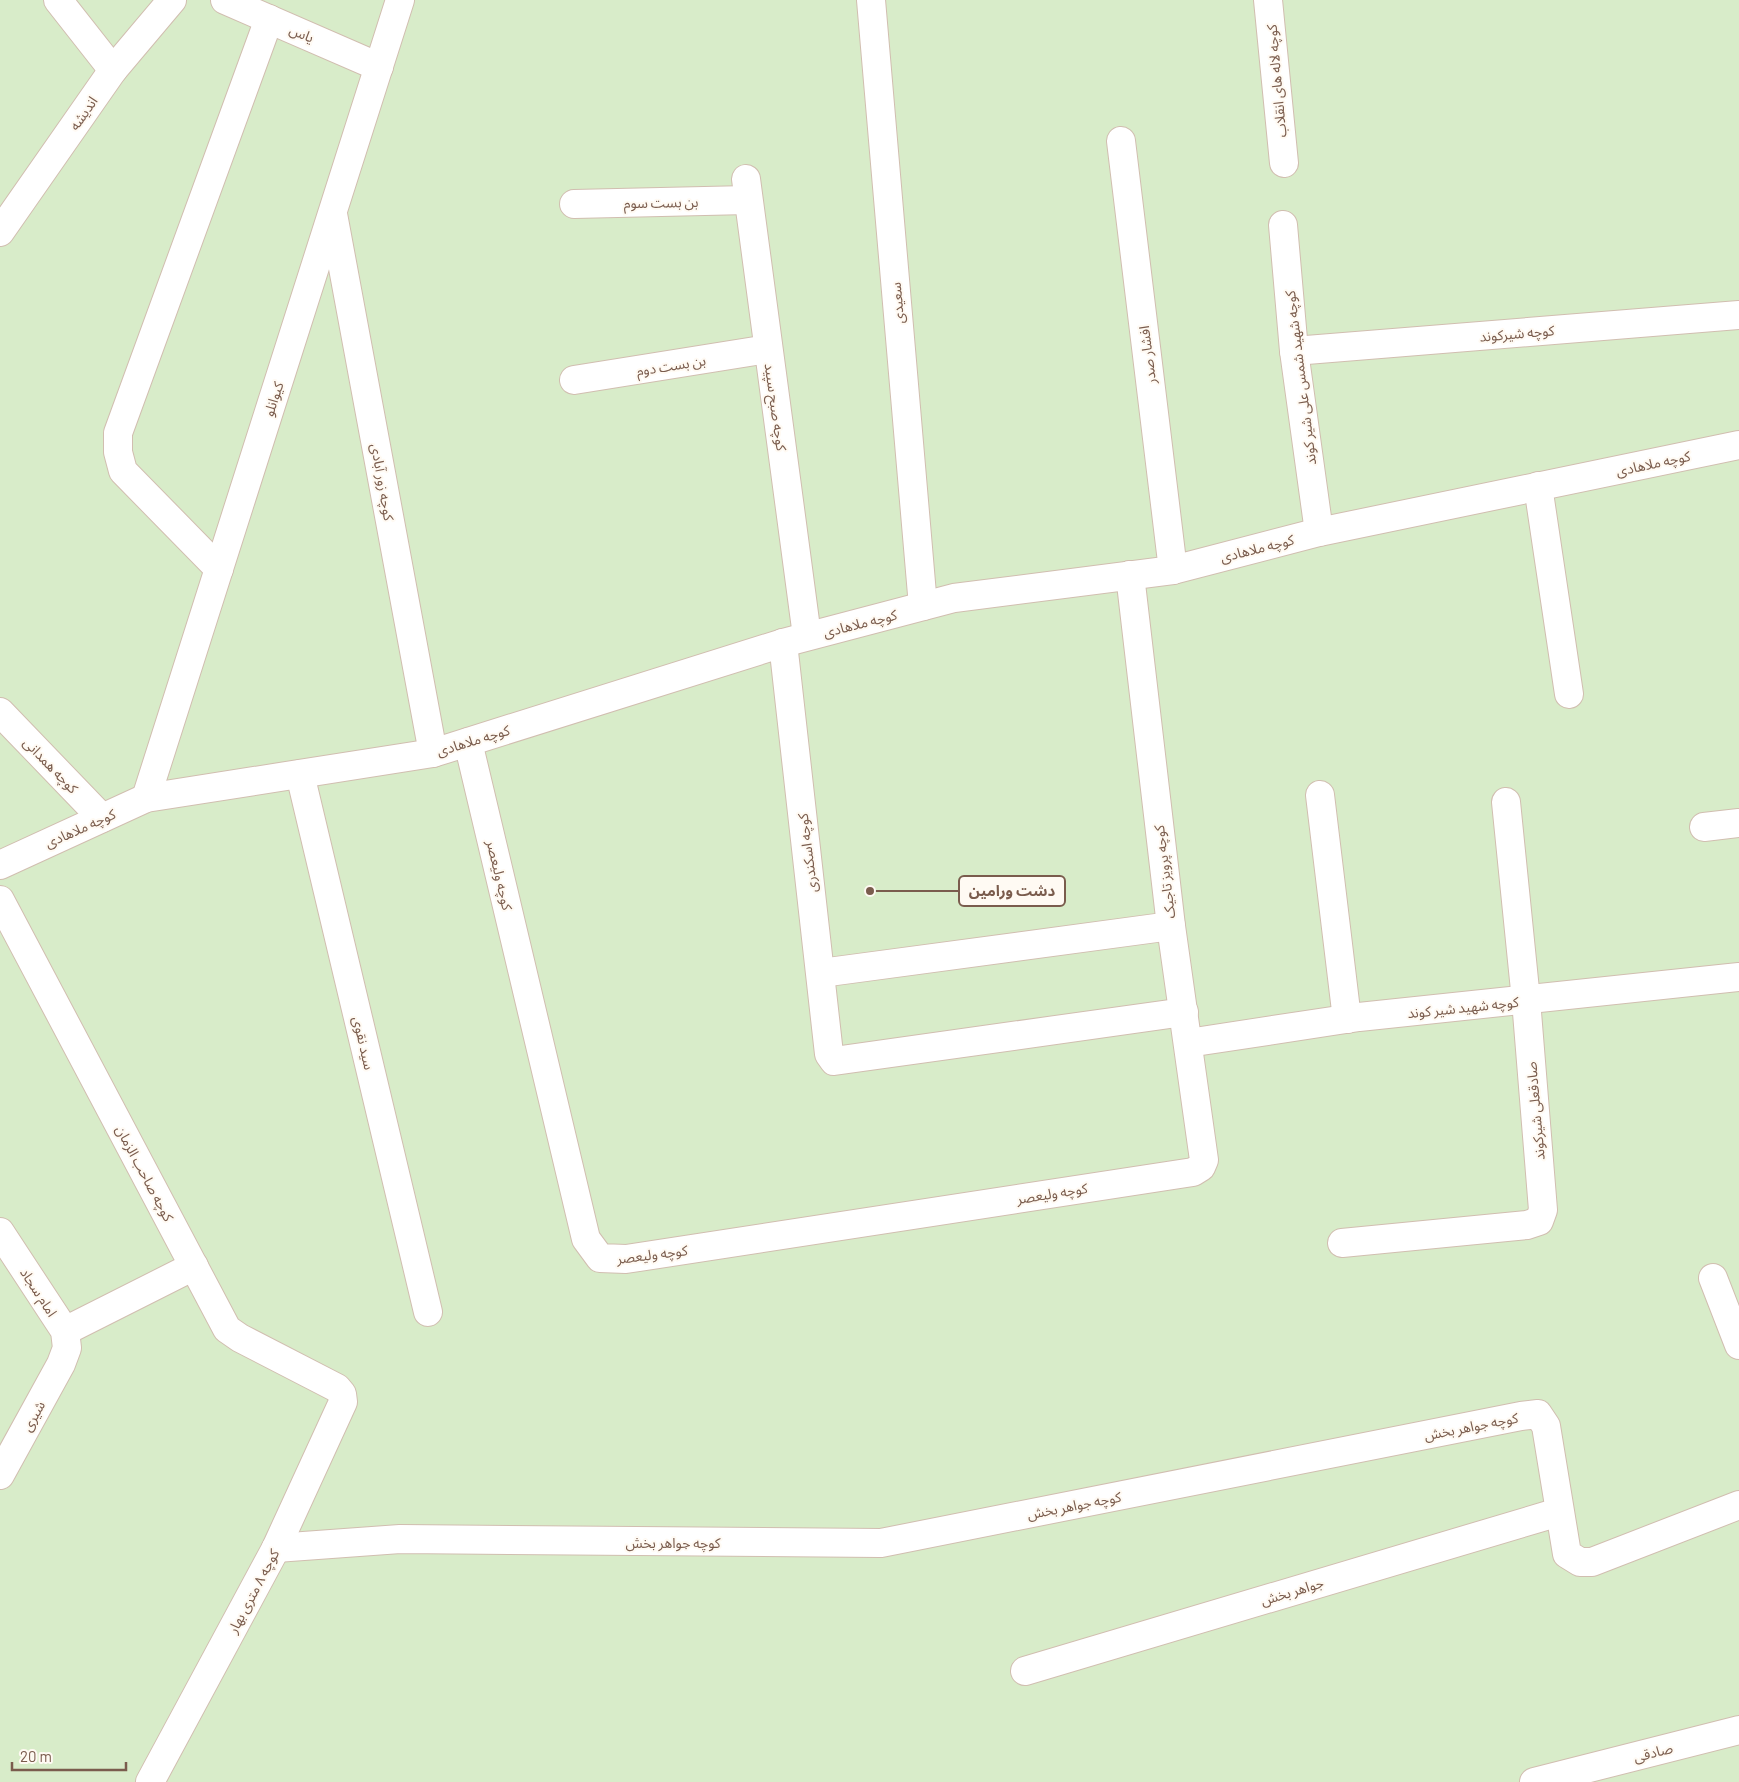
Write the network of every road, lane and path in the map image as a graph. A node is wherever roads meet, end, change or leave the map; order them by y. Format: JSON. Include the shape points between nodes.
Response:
{"nodes":[{"id":1,"x":58,"y":0,"type":"edge"},
{"id":2,"x":172,"y":0,"type":"edge"},
{"id":3,"x":225,"y":0,"type":"edge"},
{"id":4,"x":400,"y":0,"type":"edge"},
{"id":5,"x":871,"y":0,"type":"edge"},
{"id":6,"x":1268,"y":0,"type":"edge"},
{"id":7,"x":269,"y":19,"type":"junction"},
{"id":8,"x":379,"y":66,"type":"junction"},
{"id":9,"x":114,"y":70,"type":"junction"},
{"id":10,"x":1121,"y":141,"type":"dead end"},
{"id":11,"x":1284,"y":163,"type":"dead end"},
{"id":12,"x":747,"y":189,"type":"joint"},
{"id":13,"x":574,"y":204,"type":"dead end"},
{"id":14,"x":333,"y":211,"type":"junction"},
{"id":15,"x":1284,"y":225,"type":"dead end"},
{"id":16,"x":0,"y":232,"type":"edge"},
{"id":17,"x":1739,"y":316,"type":"edge"},
{"id":18,"x":768,"y":349,"type":"junction"},
{"id":19,"x":1294,"y":351,"type":"junction"},
{"id":20,"x":574,"y":380,"type":"dead end"},
{"id":21,"x":1739,"y":445,"type":"edge"},
{"id":22,"x":1538,"y":486,"type":"junction"},
{"id":23,"x":1318,"y":532,"type":"junction"},
{"id":24,"x":220,"y":569,"type":"junction"},
{"id":25,"x":1173,"y":570,"type":"junction"},
{"id":26,"x":1130,"y":575,"type":"junction"},
{"id":27,"x":923,"y":606,"type":"junction"},
{"id":28,"x":795,"y":640,"type":"junction"},
{"id":29,"x":1569,"y":694,"type":"dead end"},
{"id":30,"x":0,"y":712,"type":"edge"},
{"id":31,"x":468,"y":742,"type":"junction"},
{"id":32,"x":433,"y":753,"type":"junction"},
{"id":33,"x":300,"y":774,"type":"junction"},
{"id":34,"x":1320,"y":795,"type":"dead end"},
{"id":35,"x":146,"y":798,"type":"junction"},
{"id":36,"x":1506,"y":802,"type":"dead end"},
{"id":37,"x":102,"y":818,"type":"junction"},
{"id":38,"x":1739,"y":823,"type":"edge"},
{"id":39,"x":1704,"y":827,"type":"dead end"},
{"id":40,"x":0,"y":865,"type":"edge"},
{"id":41,"x":0,"y":900,"type":"edge"},
{"id":42,"x":1171,"y":926,"type":"junction"},
{"id":43,"x":821,"y":973,"type":"junction"},
{"id":44,"x":1739,"y":978,"type":"edge"},
{"id":45,"x":1526,"y":1000,"type":"junction"},
{"id":46,"x":1184,"y":1012,"type":"junction"},
{"id":47,"x":1348,"y":1019,"type":"junction"},
{"id":48,"x":1188,"y":1043,"type":"junction"},
{"id":49,"x":1202,"y":1167,"type":"joint"},
{"id":50,"x":0,"y":1232,"type":"edge"},
{"id":51,"x":1342,"y":1243,"type":"dead end"},
{"id":52,"x":194,"y":1266,"type":"junction"},
{"id":53,"x":1713,"y":1278,"type":"dead end"},
{"id":54,"x":428,"y":1312,"type":"dead end"},
{"id":55,"x":65,"y":1343,"type":"junction"},
{"id":56,"x":1739,"y":1345,"type":"edge"},
{"id":57,"x":342,"y":1394,"type":"joint"},
{"id":58,"x":0,"y":1475,"type":"edge"},
{"id":59,"x":1739,"y":1505,"type":"edge"},
{"id":60,"x":1559,"y":1512,"type":"junction"},
{"id":61,"x":276,"y":1548,"type":"junction"},
{"id":62,"x":1025,"y":1671,"type":"dead end"},
{"id":63,"x":1739,"y":1730,"type":"edge"},
{"id":64,"x":1568,"y":1778,"type":"edge"},
{"id":65,"x":150,"y":1782,"type":"edge"},
{"id":66,"x":1534,"y":1782,"type":"edge"}],
"edges":[{"from":1,"to":9,"type":"street"},
{"from":2,"to":9,"type":"street","name":"اندیشه"},
{"from":3,"to":7,"type":"street","name":"یاس"},
{"from":4,"to":8,"type":"street","name":"کیوانلو"},
{"from":5,"to":27,"type":"street","name":"سعیدی"},
{"from":6,"to":11,"type":"street","name":"کوچه لاله های انقلاب"},
{"from":7,"to":8,"type":"street","name":"یاس"},
{"from":7,"to":24,"type":"street","via":[[118,434],[123,471]]},
{"from":8,"to":14,"type":"street","name":"کیوانلو"},
{"from":9,"to":16,"type":"street","name":"اندیشه"},
{"from":10,"to":25,"type":"street","name":"افشار صدر"},
{"from":12,"to":13,"type":"street","name":"بن بست سوم"},
{"from":12,"to":18,"type":"street","name":"کوچه صبح سپید"},
{"from":14,"to":24,"type":"street","name":"کیوانلو"},
{"from":14,"to":32,"type":"street","name":"کوچه زور آبادی"},
{"from":15,"to":19,"type":"street","name":"کوچه شهید شمس علی شیر کوند"},
{"from":17,"to":19,"type":"street","name":"کوچه شیرکوند"},
{"from":18,"to":20,"type":"street","name":"بن بست دوم"},
{"from":18,"to":28,"type":"street","name":"کوچه صبح سپید"},
{"from":19,"to":23,"type":"street","name":"کوچه شهید شمس علی شیر کوند"},
{"from":21,"to":22,"type":"street","name":"کوچه ملاهادی"},
{"from":22,"to":23,"type":"street","name":"کوچه ملاهادی"},
{"from":22,"to":29,"type":"street"},
{"from":23,"to":25,"type":"street","name":"کوچه ملاهادی"},
{"from":24,"to":35,"type":"street","name":"کیوانلو"},
{"from":25,"to":26,"type":"street","name":"کوچه ملاهادی"},
{"from":26,"to":27,"type":"street","name":"کوچه ملاهادی","via":[[954,598]]},
{"from":26,"to":42,"type":"street","name":"کوچه پرویز تاجیک"},
{"from":27,"to":28,"type":"street","name":"کوچه ملاهادی"},
{"from":28,"to":31,"type":"street","name":"کوچه ملاهادی"},
{"from":28,"to":43,"type":"street","name":"کوچه اسکندری"},
{"from":30,"to":37,"type":"street","name":"کوچه همدانی"},
{"from":31,"to":32,"type":"street","name":"کوچه ملاهادی"},
{"from":31,"to":49,"type":"street","name":"کوچه ولیعصر","via":[[586,1239],[600,1258],[626,1259],[1193,1172]]},
{"from":32,"to":33,"type":"street","name":"کوچه ملاهادی"},
{"from":33,"to":35,"type":"street","name":"کوچه ملاهادی"},
{"from":33,"to":54,"type":"street","name":"سید نقوی"},
{"from":34,"to":47,"type":"street"},
{"from":35,"to":37,"type":"street","name":"کوچه ملاهادی"},
{"from":36,"to":45,"type":"street","name":"صادقعلی شیرکوند"},
{"from":37,"to":40,"type":"street","name":"کوچه ملاهادی"},
{"from":38,"to":39,"type":"street"},
{"from":41,"to":52,"type":"street","name":"کوچه صاحب الزمان"},
{"from":42,"to":43,"type":"street"},
{"from":42,"to":46,"type":"street","name":"کوچه پرویز تاجیک"},
{"from":43,"to":46,"type":"street","name":"کوچه اسکندری","via":[[829,1054],[834,1061]]},
{"from":44,"to":45,"type":"street","name":"کوچه شهید شیر کوند"},
{"from":45,"to":47,"type":"street","name":"کوچه شهید شیر کوند"},
{"from":45,"to":51,"type":"street","name":"صادقعلی شیرکوند","via":[[1543,1210],[1539,1221],[1527,1225]]},
{"from":46,"to":48,"type":"street","name":"کوچه پرویز تاجیک"},
{"from":47,"to":48,"type":"street","name":"کوچه شهید شیر کوند"},
{"from":48,"to":49,"type":"street","name":"کوچه پرویز تاجیک","via":[[1204,1160]]},
{"from":50,"to":55,"type":"street","name":"امام سجاد"},
{"from":52,"to":55,"type":"street"},
{"from":52,"to":57,"type":"street","name":"کوچه صاحب الزمان","via":[[227,1329],[337,1388]]},
{"from":53,"to":56,"type":"street"},
{"from":55,"to":58,"type":"street","name":"شیری"},
{"from":57,"to":61,"type":"street","name":"کوچه ۸ متری بهار","via":[[343,1402]]},
{"from":59,"to":60,"type":"street","name":"کوچه جواهر بخش","via":[[1592,1562],[1580,1562],[1567,1554]]},
{"from":60,"to":61,"type":"street","name":"کوچه جواهر بخش","via":[[1546,1426],[1538,1414],[881,1543],[400,1539]]},
{"from":60,"to":62,"type":"street","name":"جواهر بخش"},
{"from":61,"to":65,"type":"street","name":"کوچه ۸ متری بهار"},
{"from":63,"to":64,"type":"street","name":"صادقی"},
{"from":64,"to":66,"type":"street","name":"صادقی"}]}
